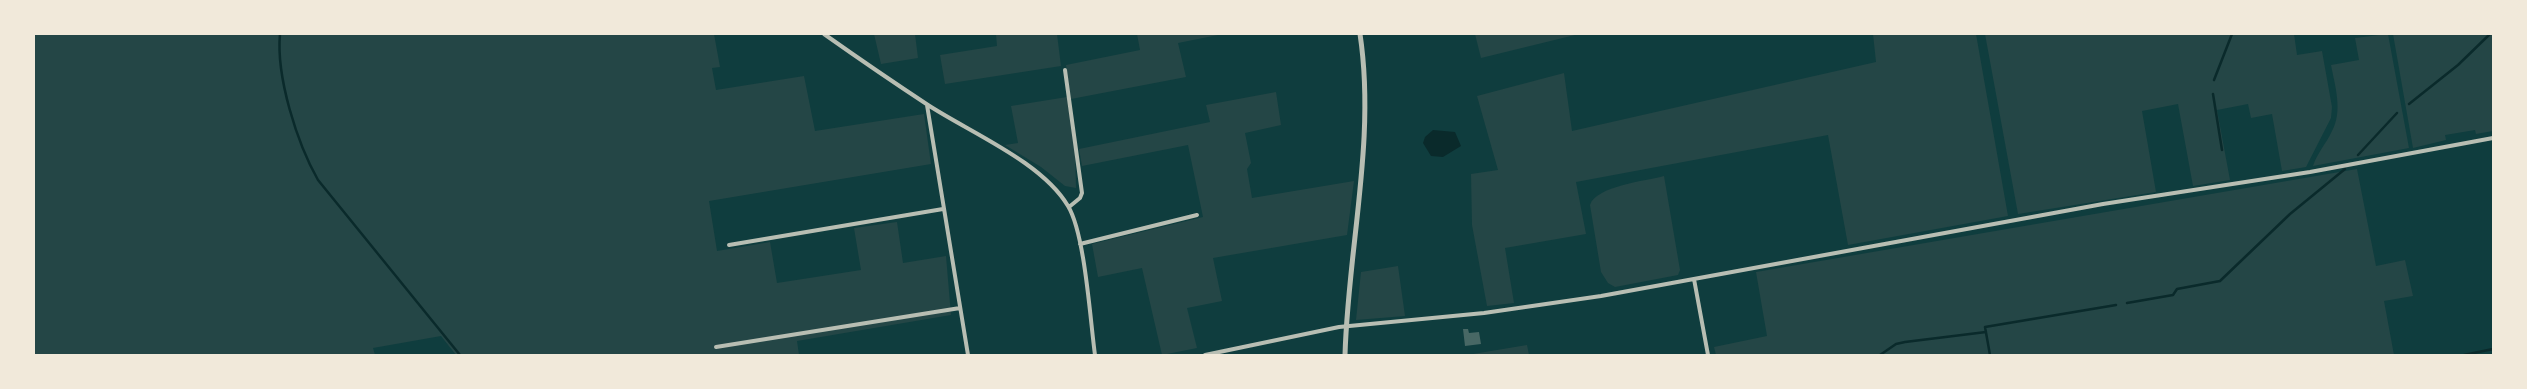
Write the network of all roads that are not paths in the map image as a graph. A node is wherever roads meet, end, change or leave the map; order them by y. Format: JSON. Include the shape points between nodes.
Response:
{"nodes":[{"id":1,"x":824,"y":34,"type":"edge"},
{"id":2,"x":1360,"y":34,"type":"edge"},
{"id":3,"x":1065,"y":70,"type":"dead end"},
{"id":4,"x":927,"y":104,"type":"junction"},
{"id":5,"x":2493,"y":138,"type":"edge"},
{"id":6,"x":1069,"y":207,"type":"junction"},
{"id":7,"x":943,"y":209,"type":"junction"},
{"id":8,"x":1197,"y":215,"type":"dead end"},
{"id":9,"x":1080,"y":244,"type":"junction"},
{"id":10,"x":729,"y":245,"type":"dead end"},
{"id":11,"x":1694,"y":280,"type":"junction"},
{"id":12,"x":960,"y":308,"type":"junction"},
{"id":13,"x":1346,"y":326,"type":"junction"},
{"id":14,"x":716,"y":347,"type":"dead end"},
{"id":15,"x":968,"y":355,"type":"edge"},
{"id":16,"x":1095,"y":355,"type":"edge"},
{"id":17,"x":1205,"y":355,"type":"edge"},
{"id":18,"x":1345,"y":355,"type":"edge"},
{"id":19,"x":1708,"y":355,"type":"edge"}],
"edges":[{"from":1,"to":4,"type":"street"},
{"from":2,"to":13,"type":"street","via":[[1364,62],[1364,139]]},
{"from":3,"to":6,"type":"street","via":[[1082,193]]},
{"from":4,"to":6,"type":"street","via":[[1030,166],[1046,178]]},
{"from":4,"to":7,"type":"street"},
{"from":5,"to":11,"type":"street","via":[[2310,172],[2103,204]]},
{"from":6,"to":9,"type":"street"},
{"from":7,"to":10,"type":"street"},
{"from":7,"to":12,"type":"street"},
{"from":8,"to":9,"type":"street"},
{"from":9,"to":16,"type":"street"},
{"from":11,"to":13,"type":"street","via":[[1484,312]]},
{"from":11,"to":19,"type":"street"},
{"from":12,"to":14,"type":"street"},
{"from":12,"to":15,"type":"street"},
{"from":13,"to":17,"type":"street"},
{"from":13,"to":18,"type":"street"}]}
